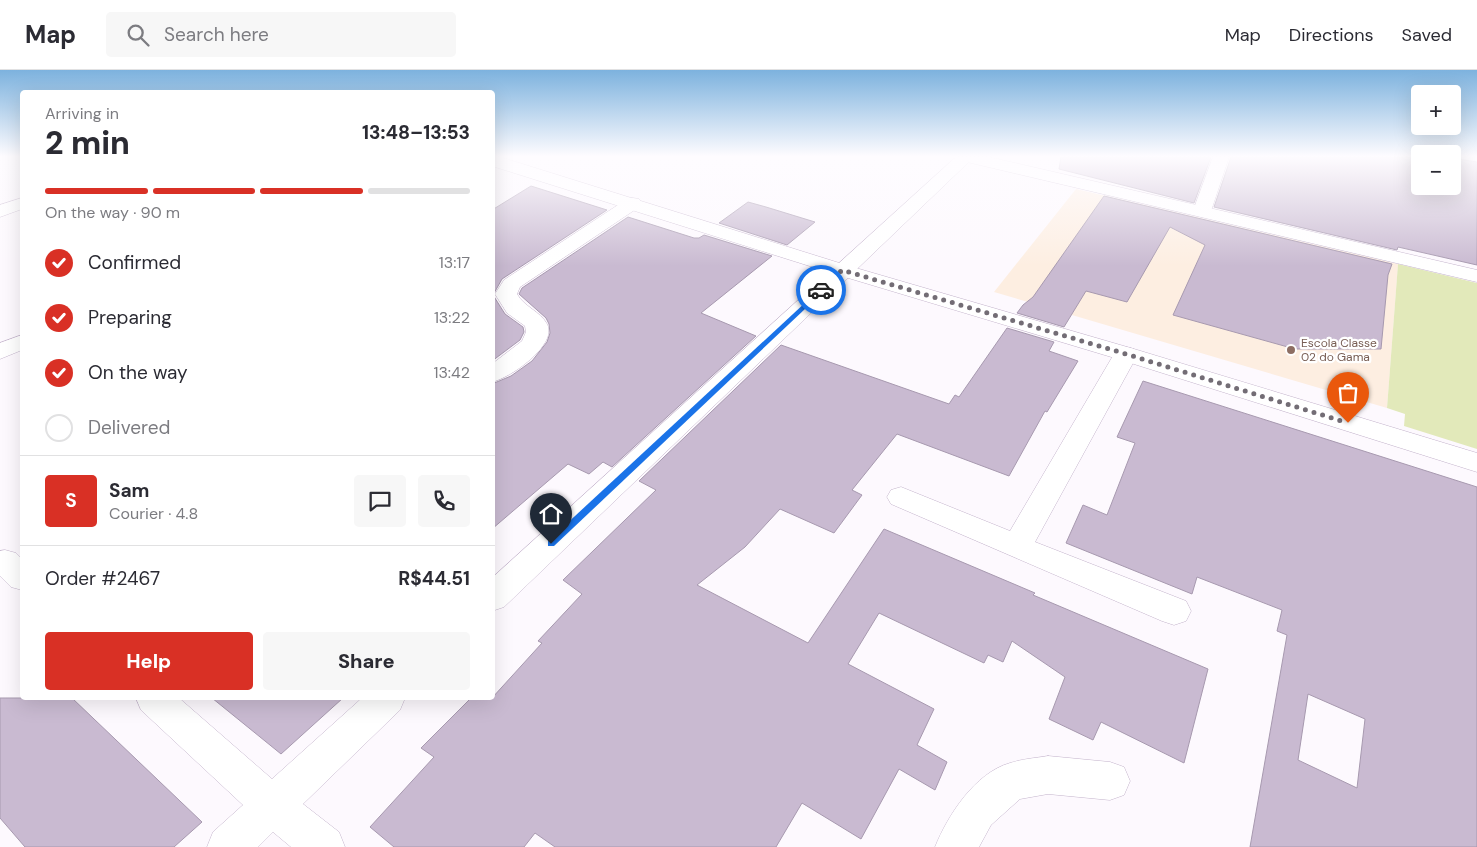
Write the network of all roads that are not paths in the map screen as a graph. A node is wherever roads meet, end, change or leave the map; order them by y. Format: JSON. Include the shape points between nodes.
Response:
{"nodes":[{"id":1,"x":601,"y":193,"type":"edge"},
{"id":2,"x":926,"y":193,"type":"edge"},
{"id":3,"x":1124,"y":193,"type":"edge"},
{"id":4,"x":1208,"y":193,"type":"edge"},
{"id":5,"x":633,"y":203,"type":"junction"},
{"id":6,"x":20,"y":204,"type":"edge"},
{"id":7,"x":0,"y":211,"type":"edge"},
{"id":8,"x":1202,"y":211,"type":"junction"},
{"id":9,"x":842,"y":270,"type":"junction"},
{"id":10,"x":1477,"y":276,"type":"edge"},
{"id":11,"x":1126,"y":354,"type":"junction"},
{"id":12,"x":495,"y":373,"type":"edge"},
{"id":13,"x":1477,"y":462,"type":"edge"},
{"id":14,"x":901,"y":497,"type":"dead end"},
{"id":15,"x":1017,"y":547,"type":"junction"},
{"id":16,"x":495,"y":595,"type":"edge"},
{"id":17,"x":1174,"y":611,"type":"dead end"},
{"id":18,"x":156,"y":700,"type":"edge"},
{"id":19,"x":384,"y":700,"type":"edge"},
{"id":20,"x":1110,"y":781,"type":"dead end"},
{"id":21,"x":272,"y":804,"type":"junction"},
{"id":22,"x":228,"y":847,"type":"edge"},
{"id":23,"x":324,"y":847,"type":"edge"},
{"id":24,"x":956,"y":847,"type":"edge"}],
"edges":[{"from":1,"to":5,"type":"street"},
{"from":2,"to":9,"type":"street"},
{"from":3,"to":8,"type":"street"},
{"from":4,"to":8,"type":"street"},
{"from":5,"to":9,"type":"street"},
{"from":5,"to":12,"type":"street","via":[[511,284],[506,294],[513,306],[536,325],[538,334],[536,341],[521,355]]},
{"from":6,"to":7,"type":"street"},
{"from":8,"to":10,"type":"street"},
{"from":9,"to":11,"type":"street"},
{"from":9,"to":16,"type":"street"},
{"from":11,"to":13,"type":"street"},
{"from":11,"to":15,"type":"street"},
{"from":14,"to":15,"type":"street"},
{"from":15,"to":17,"type":"street"},
{"from":18,"to":21,"type":"street"},
{"from":19,"to":21,"type":"street"},
{"from":20,"to":24,"type":"street","via":[[1048,775],[1010,782],[978,811]]},
{"from":21,"to":22,"type":"street"},
{"from":21,"to":23,"type":"street"}]}
